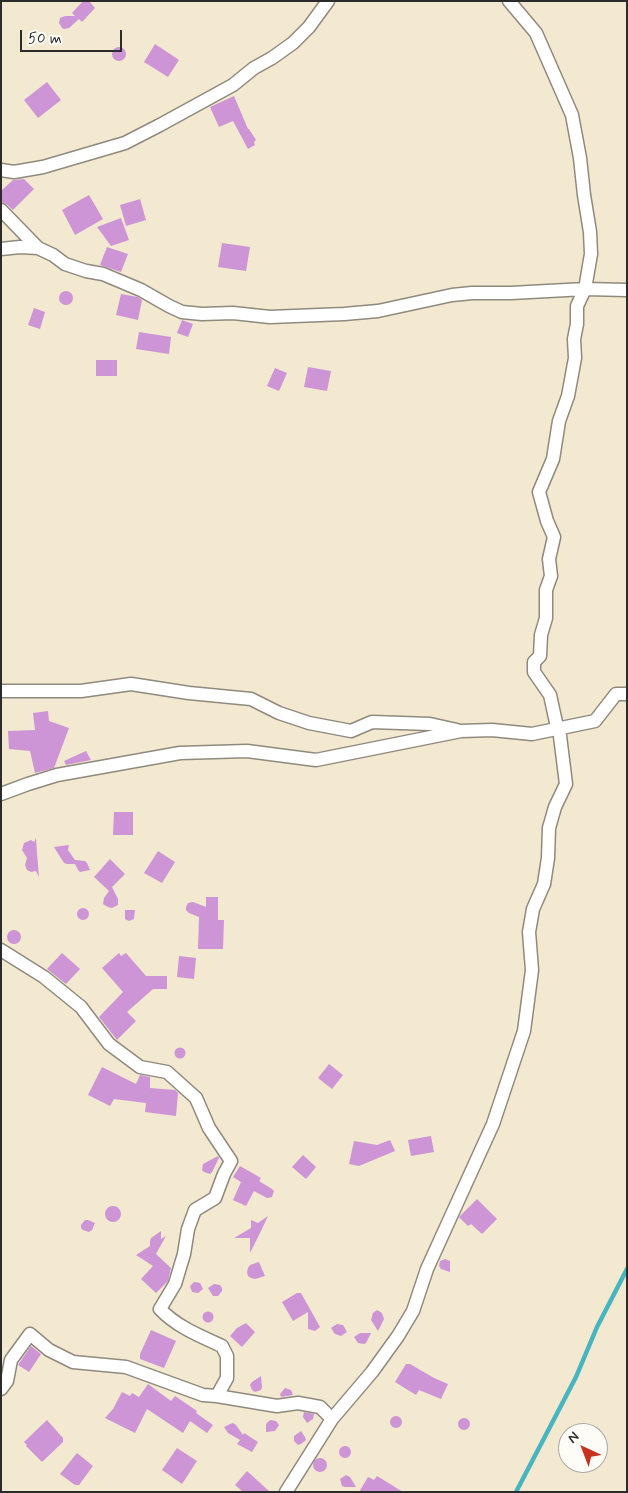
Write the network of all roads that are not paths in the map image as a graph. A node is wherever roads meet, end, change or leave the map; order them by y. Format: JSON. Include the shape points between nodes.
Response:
{"nodes":[{"id":1,"x":328,"y":1,"type":"edge"},
{"id":2,"x":510,"y":1,"type":"edge"},
{"id":3,"x":1,"y":170,"type":"edge"},
{"id":4,"x":1,"y":210,"type":"edge"},
{"id":5,"x":38,"y":248,"type":"junction"},
{"id":6,"x":1,"y":249,"type":"edge"},
{"id":7,"x":585,"y":289,"type":"junction"},
{"id":8,"x":627,"y":290,"type":"edge"},
{"id":9,"x":1,"y":691,"type":"edge"},
{"id":10,"x":627,"y":694,"type":"edge"},
{"id":11,"x":559,"y":728,"type":"junction"},
{"id":12,"x":461,"y":731,"type":"junction"},
{"id":13,"x":1,"y":794,"type":"edge"},
{"id":14,"x":1,"y":950,"type":"edge"},
{"id":15,"x":1,"y":1389,"type":"edge"},
{"id":16,"x":217,"y":1396,"type":"junction"},
{"id":17,"x":332,"y":1419,"type":"junction"},
{"id":18,"x":286,"y":1492,"type":"edge"}],
"edges":[{"from":1,"to":3,"type":"street","via":[[293,43],[233,85],[160,125],[125,143],[43,167],[14,172]]},
{"from":2,"to":7,"type":"street","via":[[536,33],[572,115],[590,232],[591,254]]},
{"from":4,"to":5,"type":"street"},
{"from":5,"to":6,"type":"street"},
{"from":5,"to":7,"type":"street","via":[[65,264],[103,274],[168,306],[192,313],[270,317],[344,314],[378,311],[452,295]]},
{"from":7,"to":8,"type":"street"},
{"from":7,"to":11,"type":"street","via":[[577,306],[575,358],[568,396],[559,421],[553,460],[539,492],[554,537],[549,559],[546,618],[534,672],[550,695]]},
{"from":9,"to":12,"type":"street","via":[[81,691],[131,684],[251,699],[309,723],[351,731],[372,722],[430,724]]},
{"from":10,"to":11,"type":"street","via":[[616,694],[595,721]]},
{"from":11,"to":12,"type":"street","via":[[532,734]]},
{"from":11,"to":17,"type":"street","via":[[566,784],[549,828],[544,884],[533,909],[529,932],[532,970],[524,1031],[493,1124],[427,1270],[413,1311],[372,1372]]},
{"from":12,"to":13,"type":"street","via":[[316,760],[247,751],[180,753],[58,775]]},
{"from":14,"to":16,"type":"street","via":[[44,977],[81,1006],[109,1044],[140,1067],[167,1072],[196,1098],[209,1128],[231,1161],[215,1198],[195,1210],[175,1284],[160,1309],[170,1319],[222,1346],[227,1356],[227,1378]]},
{"from":15,"to":16,"type":"street","via":[[7,1382],[11,1360],[30,1334],[49,1350],[73,1362],[126,1367],[203,1395]]},
{"from":16,"to":17,"type":"street","via":[[277,1406],[320,1407]]},
{"from":17,"to":18,"type":"street"}]}
